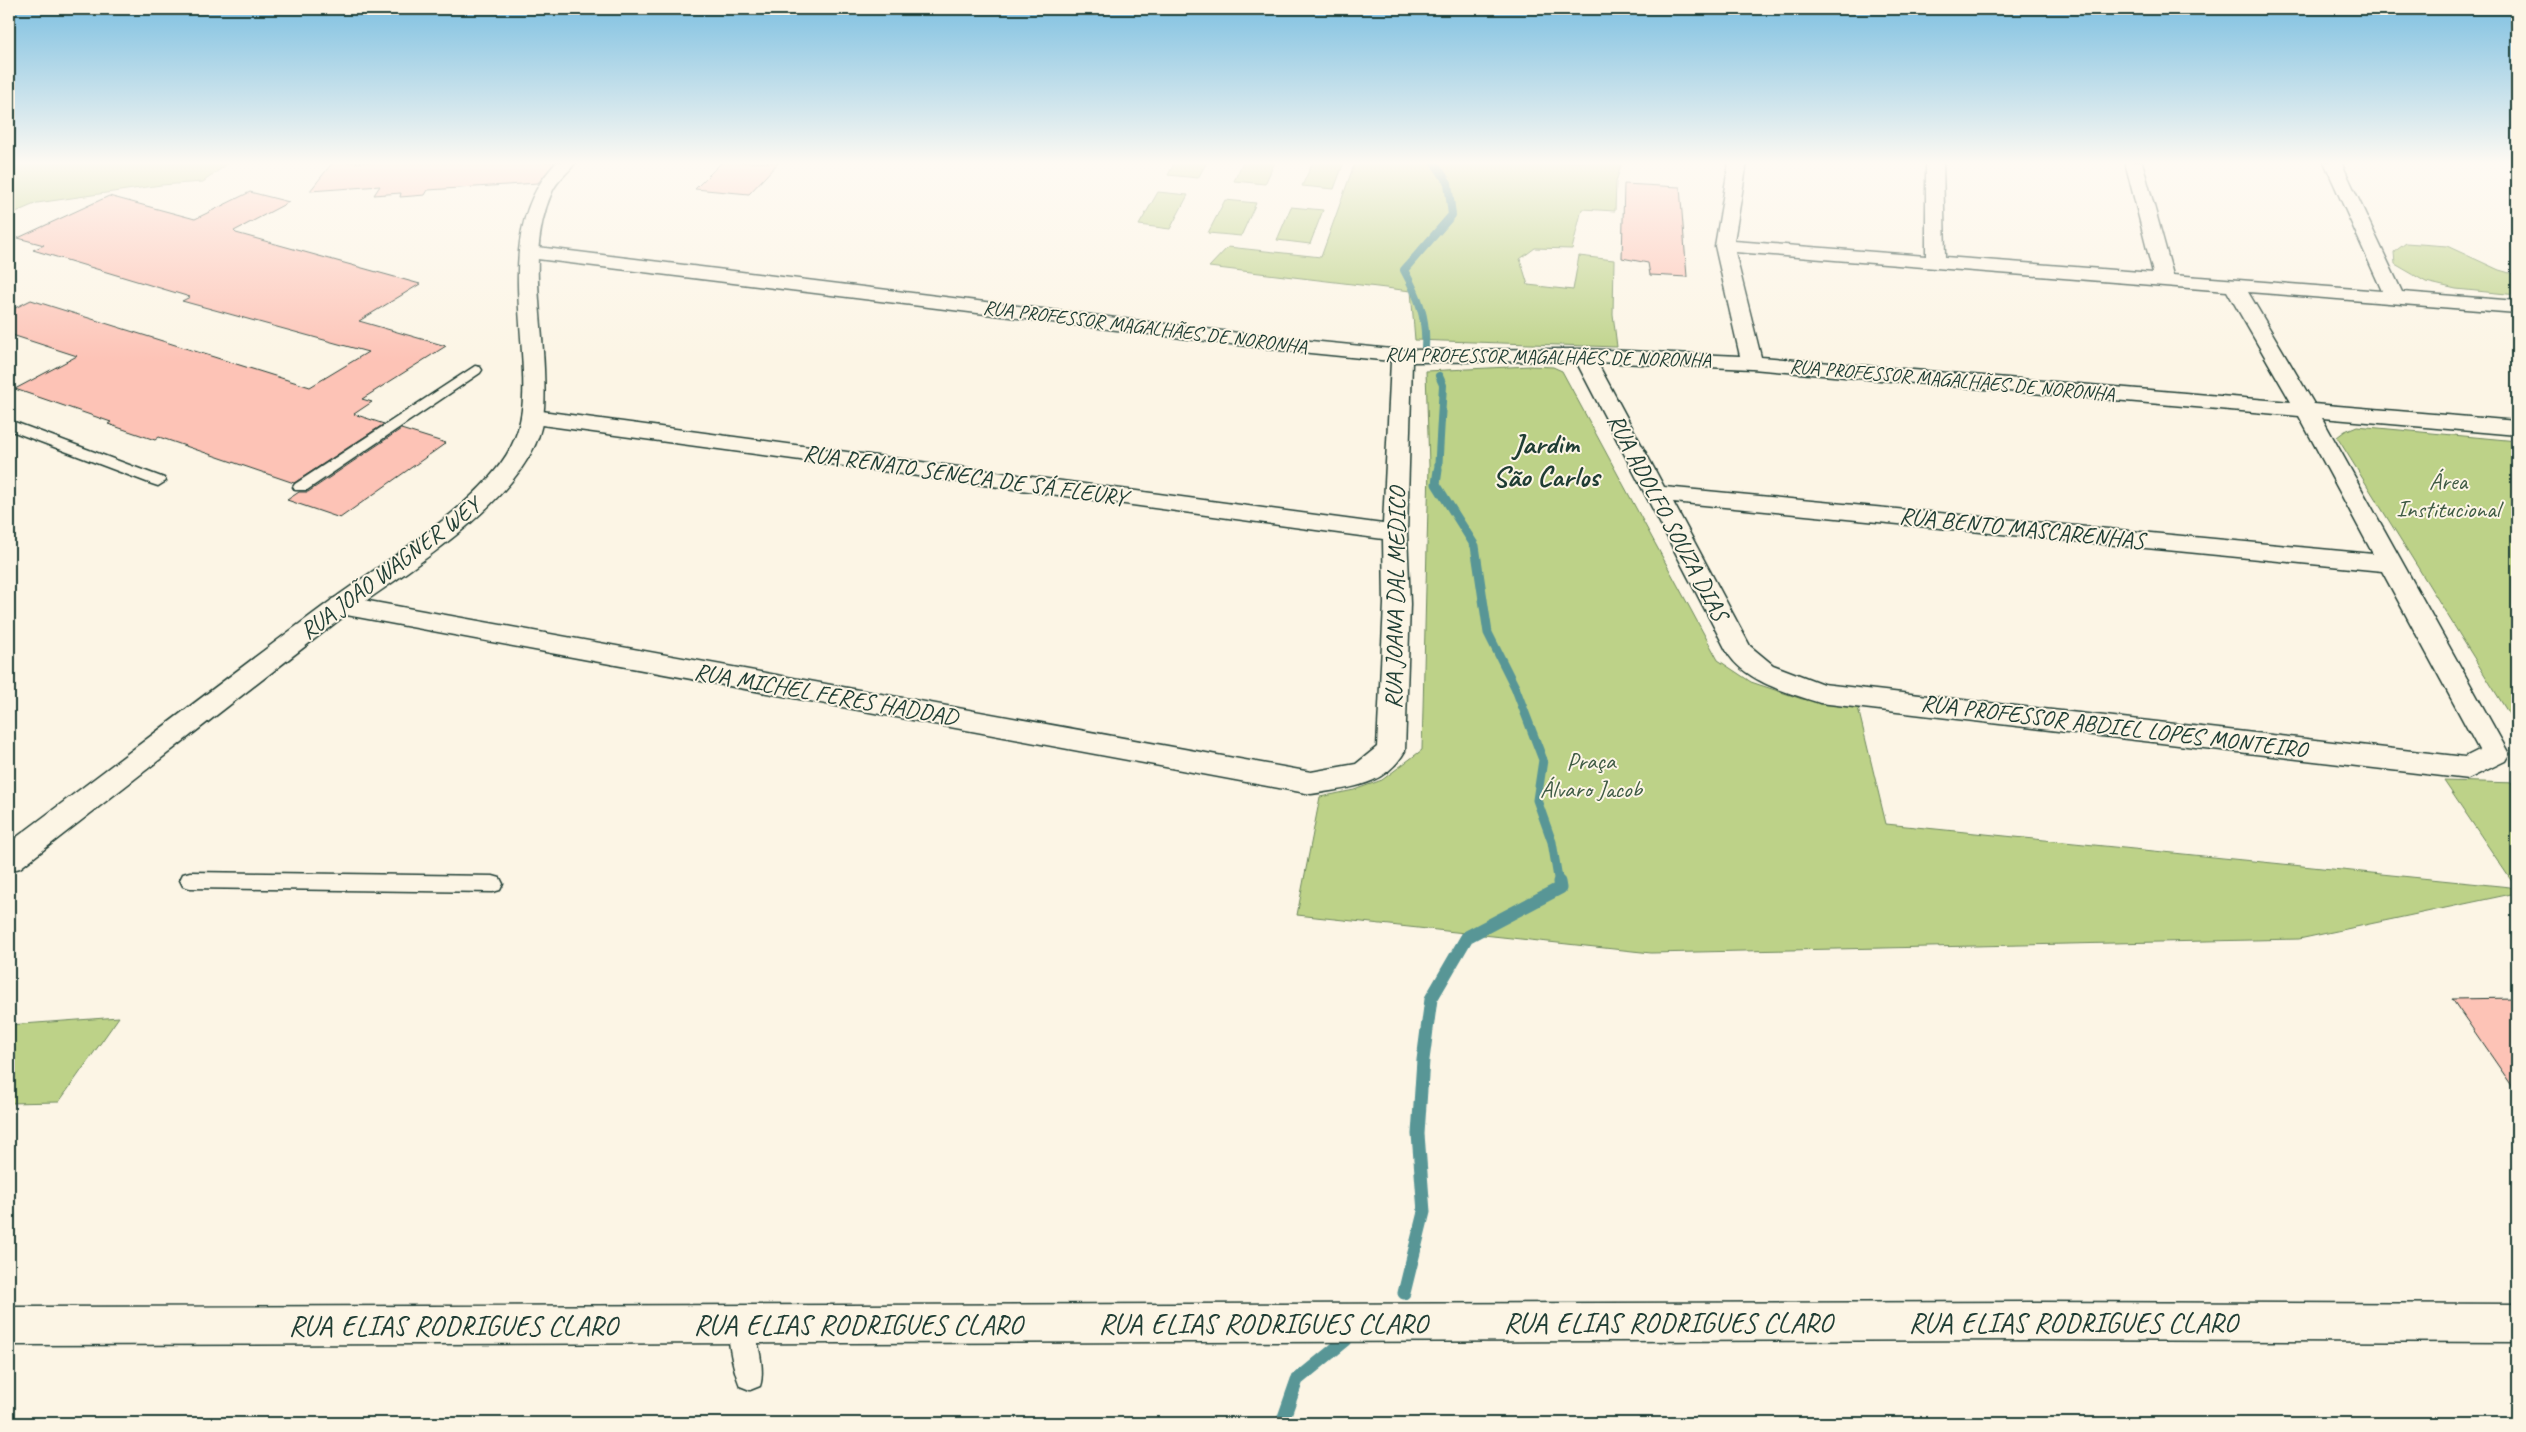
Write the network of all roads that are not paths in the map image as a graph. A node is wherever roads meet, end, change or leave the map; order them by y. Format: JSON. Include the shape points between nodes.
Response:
{"nodes":[{"id":1,"x":533,"y":229,"type":"edge"},
{"id":2,"x":1727,"y":229,"type":"edge"},
{"id":3,"x":1935,"y":229,"type":"edge"},
{"id":4,"x":2151,"y":229,"type":"edge"},
{"id":5,"x":2363,"y":229,"type":"edge"},
{"id":6,"x":1724,"y":246,"type":"junction"},
{"id":7,"x":529,"y":252,"type":"junction"},
{"id":8,"x":582,"y":259,"type":"junction"},
{"id":9,"x":1935,"y":263,"type":"junction"},
{"id":10,"x":528,"y":277,"type":"junction"},
{"id":11,"x":2165,"y":281,"type":"junction"},
{"id":12,"x":2235,"y":287,"type":"junction"},
{"id":13,"x":2395,"y":298,"type":"junction"},
{"id":14,"x":2517,"y":308,"type":"edge"},
{"id":15,"x":1583,"y":354,"type":"junction"},
{"id":16,"x":1402,"y":356,"type":"junction"},
{"id":17,"x":1752,"y":363,"type":"junction"},
{"id":18,"x":475,"y":370,"type":"dead end"},
{"id":19,"x":2307,"y":411,"type":"junction"},
{"id":20,"x":534,"y":417,"type":"junction"},
{"id":21,"x":9,"y":424,"type":"edge"},
{"id":22,"x":2517,"y":428,"type":"edge"},
{"id":23,"x":158,"y":480,"type":"dead end"},
{"id":24,"x":301,"y":487,"type":"dead end"},
{"id":25,"x":1654,"y":492,"type":"junction"},
{"id":26,"x":1395,"y":533,"type":"junction"},
{"id":27,"x":2390,"y":564,"type":"junction"},
{"id":28,"x":341,"y":605,"type":"junction"},
{"id":29,"x":1764,"y":672,"type":"joint"},
{"id":30,"x":1312,"y":783,"type":"joint"},
{"id":31,"x":9,"y":859,"type":"edge"},
{"id":32,"x":190,"y":880,"type":"dead end"},
{"id":33,"x":493,"y":884,"type":"dead end"},
{"id":34,"x":2517,"y":1323,"type":"edge"},
{"id":35,"x":740,"y":1324,"type":"junction"},
{"id":36,"x":9,"y":1326,"type":"edge"},
{"id":37,"x":750,"y":1376,"type":"dead end"}],
"edges":[{"from":1,"to":7,"type":"street","name":"RUA JOÃO WAGNER WEY"},
{"from":2,"to":6,"type":"street"},
{"from":3,"to":9,"type":"street"},
{"from":4,"to":11,"type":"street"},
{"from":5,"to":13,"type":"street"},
{"from":6,"to":9,"type":"street"},
{"from":6,"to":17,"type":"street"},
{"from":7,"to":8,"type":"street","name":"RUA PROFESSOR MAGALHÃES DE NORONHA"},
{"from":7,"to":10,"type":"street","name":"RUA JOÃO WAGNER WEY"},
{"from":8,"to":10,"type":"street","name":"RUA PROFESSOR MAGALHÃES DE NORONHA","via":[[571,260]]},
{"from":8,"to":16,"type":"street","name":"RUA PROFESSOR MAGALHÃES DE NORONHA"},
{"from":9,"to":11,"type":"street"},
{"from":10,"to":20,"type":"street","name":"RUA JOÃO WAGNER WEY"},
{"from":11,"to":12,"type":"street"},
{"from":12,"to":13,"type":"street"},
{"from":12,"to":19,"type":"street"},
{"from":13,"to":14,"type":"street"},
{"from":15,"to":16,"type":"street","name":"RUA PROFESSOR MAGALHÃES DE NORONHA"},
{"from":15,"to":17,"type":"street","name":"RUA PROFESSOR MAGALHÃES DE NORONHA"},
{"from":15,"to":25,"type":"street","name":"RUA ADOLFO SOUZA DIAS"},
{"from":16,"to":26,"type":"street","name":"RUA JOANA DAL MEDICO"},
{"from":17,"to":19,"type":"street","name":"RUA PROFESSOR MAGALHÃES DE NORONHA"},
{"from":18,"to":24,"type":"lane"},
{"from":19,"to":22,"type":"street","name":"RUA PROFESSOR MAGALHÃES DE NORONHA"},
{"from":19,"to":27,"type":"street"},
{"from":20,"to":26,"type":"street","name":"RUA RENATO SENECA DE SÁ FLEURY"},
{"from":20,"to":28,"type":"street","name":"RUA JOÃO WAGNER WEY","via":[[520,452],[485,496],[408,558]]},
{"from":21,"to":23,"type":"lane"},
{"from":25,"to":27,"type":"street","name":"RUA BENTO MASCARENHAS"},
{"from":25,"to":29,"type":"street","name":"RUA ADOLFO SOUZA DIAS","via":[[1740,652]]},
{"from":26,"to":30,"type":"street","name":"RUA JOANA DAL MEDICO","via":[[1397,604],[1391,751],[1364,774]]},
{"from":27,"to":29,"type":"street","name":"RUA PROFESSOR ABDIEL LOPES MONTEIRO","via":[[2494,754],[2468,768],[1820,693]]},
{"from":28,"to":30,"type":"street","name":"RUA MICHEL FERES HADDAD"},
{"from":28,"to":31,"type":"street","name":"RUA JOÃO WAGNER WEY"},
{"from":32,"to":33,"type":"lane"},
{"from":34,"to":35,"type":"street","name":"RUA ELIAS RODRIGUES CLARO"},
{"from":35,"to":36,"type":"street","name":"RUA ELIAS RODRIGUES CLARO"},
{"from":35,"to":37,"type":"lane"}]}
